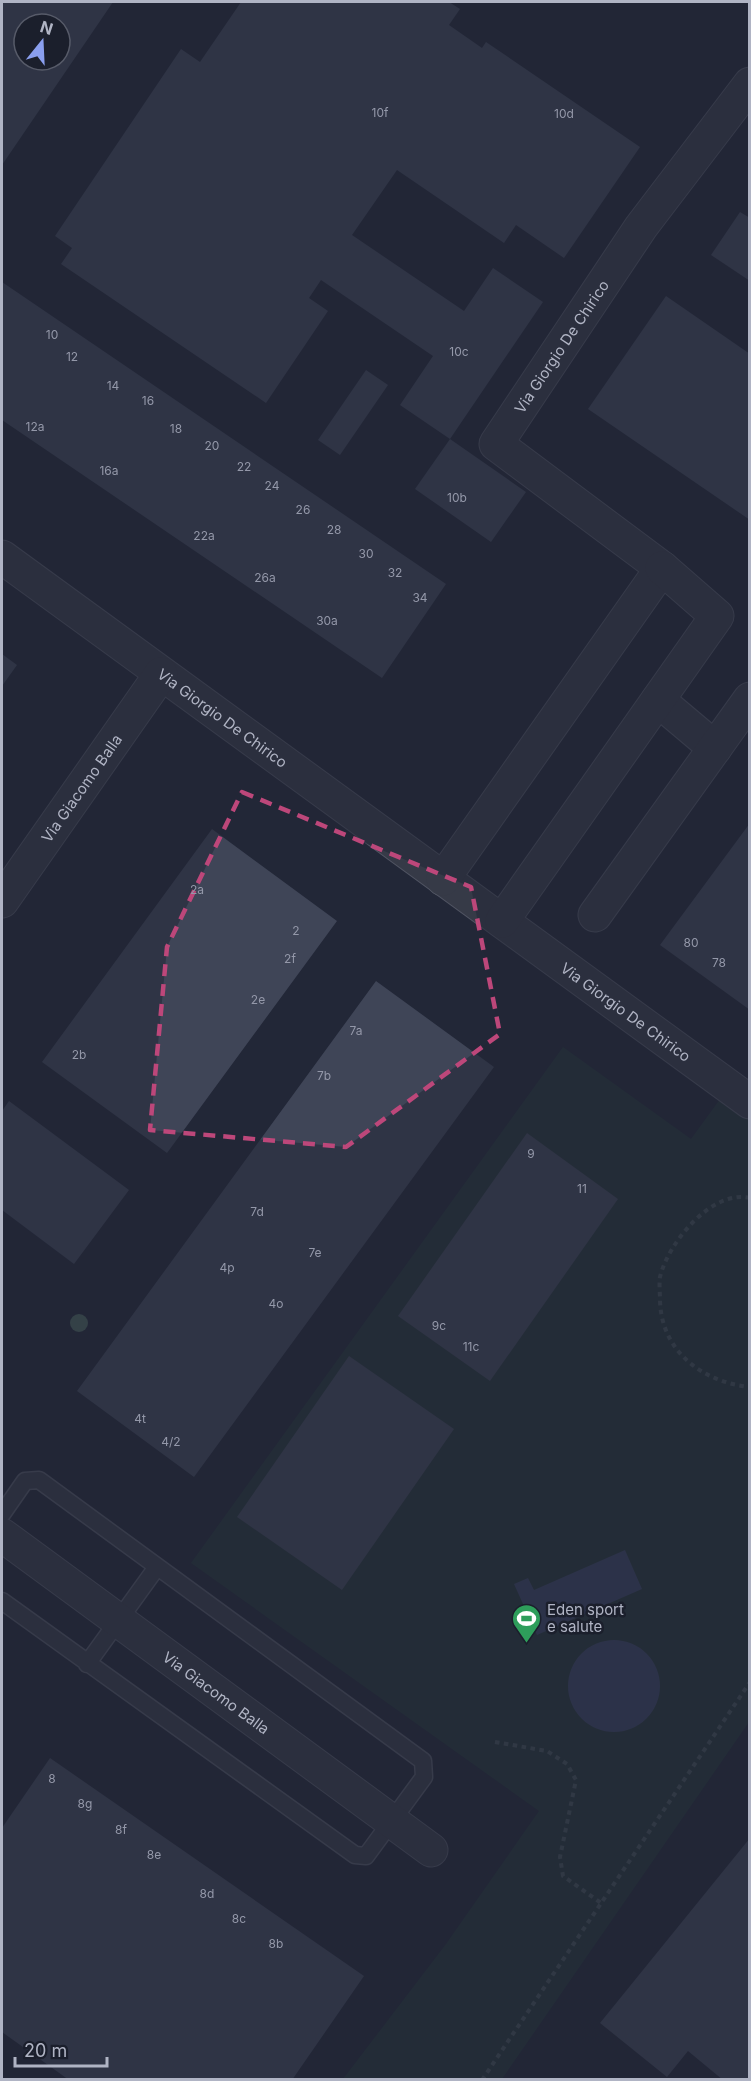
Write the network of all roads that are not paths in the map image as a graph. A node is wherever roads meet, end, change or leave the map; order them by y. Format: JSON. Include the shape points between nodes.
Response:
{"nodes":[{"id":1,"x":750,"y":84,"type":"edge"},
{"id":2,"x":2,"y":557,"type":"edge"},
{"id":3,"x":662,"y":568,"type":"junction"},
{"id":4,"x":161,"y":674,"type":"junction"},
{"id":5,"x":750,"y":699,"type":"edge"},
{"id":6,"x":658,"y":700,"type":"junction"},
{"id":7,"x":715,"y":748,"type":"junction"},
{"id":8,"x":443,"y":879,"type":"junction"},
{"id":9,"x":2,"y":901,"type":"edge"},
{"id":10,"x":595,"y":915,"type":"dead end"},
{"id":11,"x":502,"y":921,"type":"junction"},
{"id":12,"x":750,"y":1102,"type":"edge"},
{"id":13,"x":2,"y":1514,"type":"edge"},
{"id":14,"x":2,"y":1535,"type":"edge"},
{"id":15,"x":157,"y":1567,"type":"junction"},
{"id":16,"x":2,"y":1601,"type":"edge"},
{"id":17,"x":117,"y":1620,"type":"junction"},
{"id":18,"x":87,"y":1664,"type":"junction"},
{"id":19,"x":392,"y":1821,"type":"junction"},
{"id":20,"x":431,"y":1850,"type":"dead end"}],
"edges":[{"from":1,"to":3,"type":"street","name":"Via Giorgio De Chirico","via":[[641,227],[496,444]]},
{"from":2,"to":4,"type":"street","name":"Via Giorgio De Chirico"},
{"from":3,"to":6,"type":"street","name":"Via Giorgio De Chirico","via":[[717,616]]},
{"from":3,"to":8,"type":"street"},
{"from":4,"to":8,"type":"street","name":"Via Giorgio De Chirico"},
{"from":4,"to":9,"type":"street","name":"Via Giacomo Balla"},
{"from":5,"to":7,"type":"street"},
{"from":6,"to":7,"type":"street"},
{"from":6,"to":11,"type":"street","name":"Via Giorgio De Chirico"},
{"from":7,"to":10,"type":"street"},
{"from":8,"to":11,"type":"street","name":"Via Giorgio De Chirico"},
{"from":11,"to":12,"type":"street","name":"Via Giorgio De Chirico"},
{"from":13,"to":15,"type":"lane","via":[[26,1481],[39,1480]]},
{"from":14,"to":17,"type":"street","name":"Via Giacomo Balla"},
{"from":15,"to":17,"type":"lane"},
{"from":15,"to":19,"type":"lane","via":[[423,1761],[424,1777]]},
{"from":16,"to":18,"type":"lane"},
{"from":17,"to":18,"type":"lane"},
{"from":17,"to":19,"type":"street","name":"Via Giacomo Balla"},
{"from":18,"to":19,"type":"lane","via":[[355,1855],[366,1856]]},
{"from":19,"to":20,"type":"street","name":"Via Giacomo Balla"}]}
